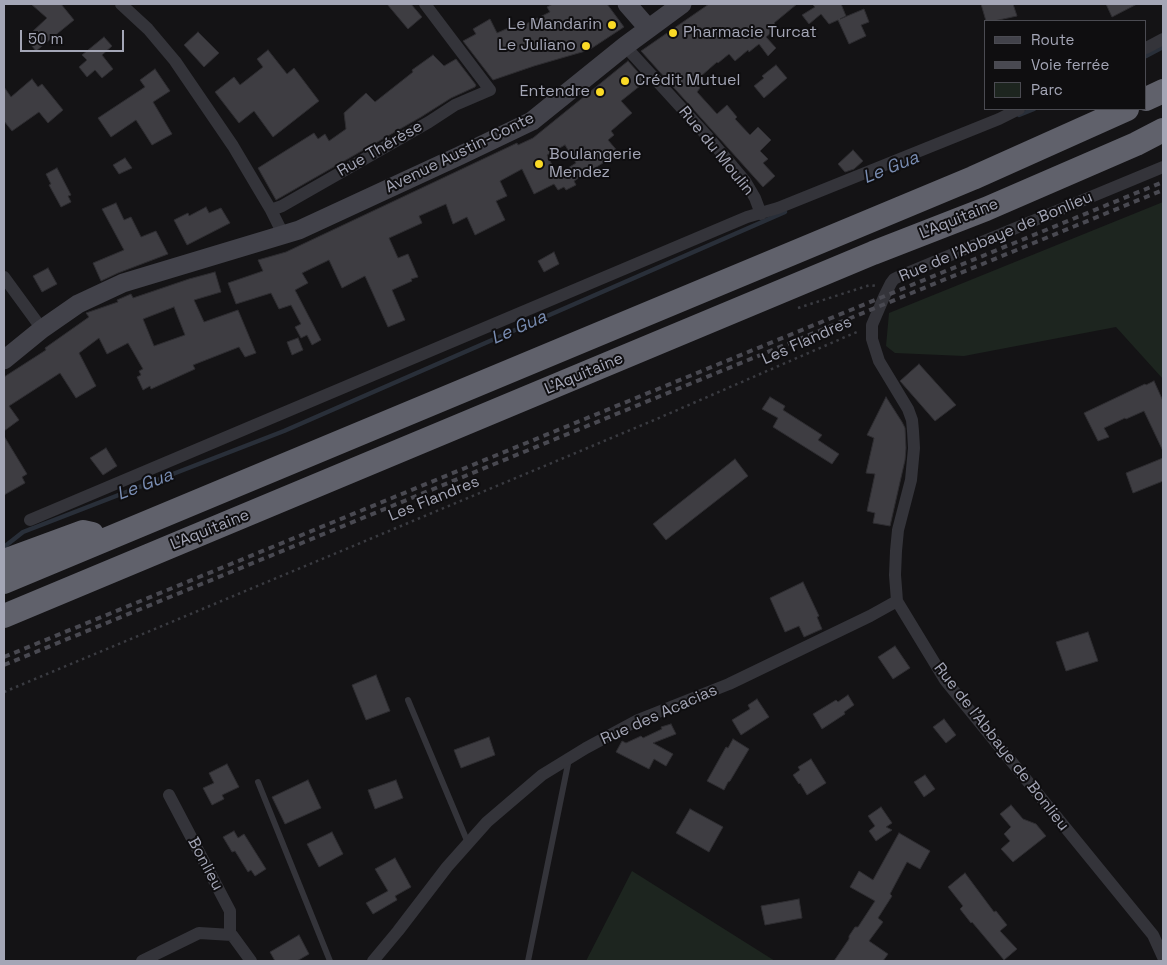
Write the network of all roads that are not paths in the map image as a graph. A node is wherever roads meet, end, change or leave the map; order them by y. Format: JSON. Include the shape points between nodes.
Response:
{"nodes":[{"id":1,"x":121,"y":4,"type":"edge"},
{"id":2,"x":426,"y":4,"type":"edge"},
{"id":3,"x":627,"y":4,"type":"edge"},
{"id":4,"x":682,"y":4,"type":"edge"},
{"id":5,"x":648,"y":28,"type":"junction"},
{"id":6,"x":1163,"y":40,"type":"edge"},
{"id":7,"x":626,"y":46,"type":"junction"},
{"id":8,"x":1147,"y":48,"type":"edge"},
{"id":9,"x":1163,"y":91,"type":"edge"},
{"id":10,"x":1147,"y":99,"type":"edge"},
{"id":11,"x":1017,"y":110,"type":"edge"},
{"id":12,"x":1125,"y":110,"type":"edge"},
{"id":13,"x":1163,"y":130,"type":"edge"},
{"id":14,"x":1163,"y":167,"type":"edge"},
{"id":15,"x":271,"y":210,"type":"junction"},
{"id":16,"x":761,"y":214,"type":"junction"},
{"id":17,"x":291,"y":232,"type":"junction"},
{"id":18,"x":4,"y":277,"type":"edge"},
{"id":19,"x":42,"y":329,"type":"junction"},
{"id":20,"x":4,"y":360,"type":"edge"},
{"id":21,"x":30,"y":520,"type":"dead end"},
{"id":22,"x":108,"y":538,"type":"junction"},
{"id":23,"x":4,"y":561,"type":"edge"},
{"id":24,"x":4,"y":582,"type":"edge"},
{"id":25,"x":897,"y":601,"type":"junction"},
{"id":26,"x":4,"y":616,"type":"edge"},
{"id":27,"x":408,"y":700,"type":"dead end"},
{"id":28,"x":570,"y":758,"type":"junction"},
{"id":29,"x":258,"y":782,"type":"dead end"},
{"id":30,"x":169,"y":795,"type":"dead end"},
{"id":31,"x":468,"y":843,"type":"junction"},
{"id":32,"x":1158,"y":932,"type":"edge"},
{"id":33,"x":230,"y":935,"type":"junction"},
{"id":34,"x":1163,"y":957,"type":"edge"},
{"id":35,"x":250,"y":959,"type":"edge"},
{"id":36,"x":142,"y":961,"type":"edge"},
{"id":37,"x":330,"y":961,"type":"edge"},
{"id":38,"x":373,"y":961,"type":"edge"},
{"id":39,"x":528,"y":961,"type":"edge"}],
"edges":[{"from":1,"to":15,"type":"street","via":[[175,61],[233,146]]},
{"from":2,"to":15,"type":"street","name":"Rue Thérèse","via":[[490,90],[455,105]]},
{"from":3,"to":5,"type":"main road"},
{"from":4,"to":5,"type":"main road","name":"Avenue Austin-Conte"},
{"from":5,"to":7,"type":"main road","name":"Avenue Austin-Conte"},
{"from":6,"to":8,"type":"street"},
{"from":7,"to":16,"type":"street","name":"Rue du Moulin","via":[[745,181]]},
{"from":7,"to":17,"type":"main road","name":"Avenue Austin-Conte","via":[[532,121]]},
{"from":9,"to":10,"type":"highway"},
{"from":11,"to":16,"type":"street"},
{"from":12,"to":22,"type":"highway","name":"L'Aquitaine","via":[[946,190]]},
{"from":13,"to":26,"type":"highway","name":"L'Aquitaine","via":[[986,209]]},
{"from":14,"to":25,"type":"street","name":"Rue de l'Abbaye de Bonlieu","via":[[900,276],[888,288],[872,325],[872,339],[879,360],[908,409],[914,448],[911,480],[898,530]]},
{"from":15,"to":17,"type":"street"},
{"from":16,"to":21,"type":"street"},
{"from":17,"to":19,"type":"main road","name":"Avenue Austin-Conte","via":[[123,283],[78,304]]},
{"from":18,"to":19,"type":"street"},
{"from":19,"to":20,"type":"main road","name":"Avenue Austin-Conte"},
{"from":22,"to":23,"type":"highway","via":[[83,532]]},
{"from":22,"to":24,"type":"highway","name":"L'Aquitaine"},
{"from":25,"to":28,"type":"street","name":"Rue des Acacias","via":[[729,684],[638,720]]},
{"from":25,"to":32,"type":"street","name":"Rue de l'Abbaye de Bonlieu","via":[[945,680]]},
{"from":27,"to":31,"type":"lane"},
{"from":28,"to":31,"type":"street","name":"Rue des Acacias","via":[[542,775],[487,822]]},
{"from":28,"to":39,"type":"lane"},
{"from":29,"to":37,"type":"lane"},
{"from":30,"to":33,"type":"street","name":"Bonlieu","via":[[230,911]]},
{"from":31,"to":38,"type":"street","name":"Rue des Acacias"},
{"from":32,"to":34,"type":"street","name":"Rue de l'Abbaye de Bonlieu"},
{"from":33,"to":35,"type":"street"},
{"from":33,"to":36,"type":"street","via":[[199,933]]}]}
